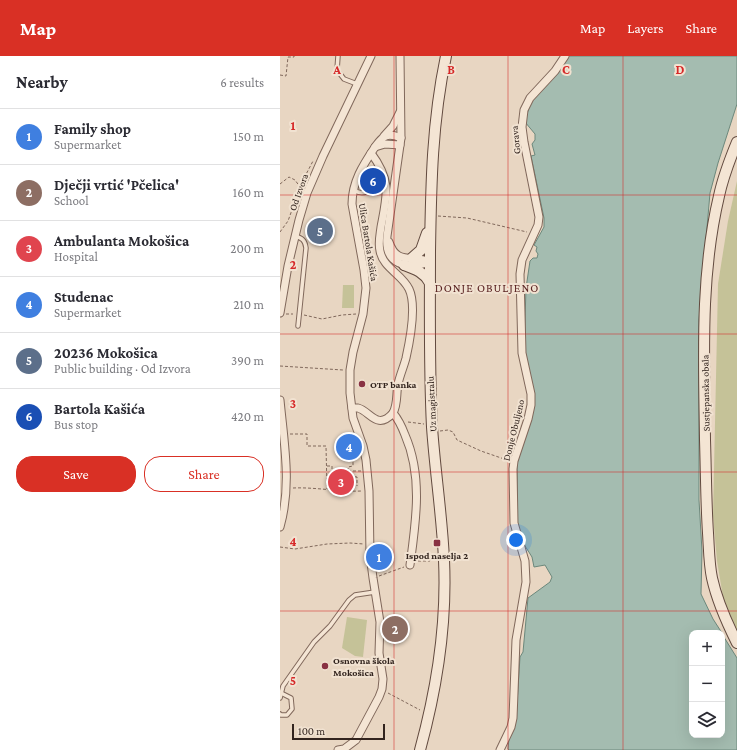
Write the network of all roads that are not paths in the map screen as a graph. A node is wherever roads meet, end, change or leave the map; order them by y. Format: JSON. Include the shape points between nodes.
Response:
{"nodes":[{"id":1,"x":338,"y":56,"type":"edge"},
{"id":2,"x":371,"y":56,"type":"edge"},
{"id":3,"x":400,"y":56,"type":"edge"},
{"id":4,"x":446,"y":56,"type":"edge"},
{"id":5,"x":565,"y":56,"type":"edge"},
{"id":6,"x":357,"y":84,"type":"junction"},
{"id":7,"x":401,"y":108,"type":"junction"},
{"id":8,"x":384,"y":136,"type":"junction"},
{"id":9,"x":400,"y":142,"type":"junction"},
{"id":10,"x":737,"y":142,"type":"edge"},
{"id":11,"x":373,"y":150,"type":"junction"},
{"id":12,"x":362,"y":167,"type":"junction"},
{"id":13,"x":353,"y":189,"type":"junction"},
{"id":14,"x":433,"y":214,"type":"junction"},
{"id":15,"x":534,"y":234,"type":"joint"},
{"id":16,"x":295,"y":236,"type":"junction"},
{"id":17,"x":387,"y":236,"type":"junction"},
{"id":18,"x":412,"y":258,"type":"junction"},
{"id":19,"x":430,"y":262,"type":"junction"},
{"id":20,"x":404,"y":265,"type":"junction"},
{"id":21,"x":430,"y":283,"type":"junction"},
{"id":22,"x":283,"y":314,"type":"edge"},
{"id":23,"x":298,"y":326,"type":"dead end"},
{"id":24,"x":280,"y":400,"type":"edge"},
{"id":25,"x":352,"y":408,"type":"junction"},
{"id":26,"x":393,"y":413,"type":"junction"},
{"id":27,"x":280,"y":527,"type":"edge"},
{"id":28,"x":410,"y":565,"type":"dead end"},
{"id":29,"x":375,"y":592,"type":"junction"},
{"id":30,"x":737,"y":643,"type":"edge"},
{"id":31,"x":281,"y":693,"type":"junction"},
{"id":32,"x":280,"y":698,"type":"edge"},
{"id":33,"x":280,"y":714,"type":"edge"},
{"id":34,"x":338,"y":750,"type":"edge"},
{"id":35,"x":420,"y":750,"type":"edge"},
{"id":36,"x":500,"y":750,"type":"edge"}],
"edges":[{"from":1,"to":6,"type":"lane","via":[[337,70],[344,79]]},
{"from":2,"to":6,"type":"street","name":"Od Izvora"},
{"from":3,"to":7,"type":"street"},
{"from":4,"to":14,"type":"main road","name":"Uz magistralu","via":[[434,134]]},
{"from":5,"to":15,"type":"street","name":"Gorava","via":[[530,98],[524,110],[524,142],[539,218]]},
{"from":6,"to":16,"type":"street","name":"Od Izvora","via":[[310,187]]},
{"from":7,"to":8,"type":"street","name":"Ulica Bartola Kašića","via":[[393,126]]},
{"from":7,"to":9,"type":"street"},
{"from":8,"to":9,"type":"street","via":[[392,135]]},
{"from":8,"to":11,"type":"street","name":"Ulica Bartola Kašića"},
{"from":9,"to":11,"type":"street","via":[[385,144]]},
{"from":9,"to":17,"type":"street"},
{"from":10,"to":30,"type":"main road","name":"Sustjepanska obala","via":[[719,195],[713,225],[704,318],[709,554],[718,599]]},
{"from":11,"to":12,"type":"street","name":"Ulica Bartola Kašića"},
{"from":11,"to":26,"type":"street","name":"Ulica Bartola Kašića","via":[[386,183],[380,253],[382,259],[403,280],[412,295],[410,334]]},
{"from":12,"to":13,"type":"street","name":"Ulica Bartola Kašića"},
{"from":12,"to":13,"type":"lane","via":[[370,181],[370,189],[361,193]]},
{"from":13,"to":25,"type":"street","name":"Ulica Bartola Kašića","via":[[352,204],[366,288],[363,314],[350,370]]},
{"from":14,"to":18,"type":"main road","via":[[424,244]]},
{"from":14,"to":19,"type":"main road","name":"Uz magistralu"},
{"from":15,"to":36,"type":"street","name":"Donje Obuljeno","via":[[522,260],[520,274],[522,354],[532,394],[528,420],[514,461],[514,523],[525,561],[526,582],[516,640],[513,718]]},
{"from":16,"to":22,"type":"street","name":"Od Izvora","via":[[283,289]]},
{"from":16,"to":23,"type":"lane","via":[[302,238],[306,248]]},
{"from":17,"to":18,"type":"street","via":[[397,256]]},
{"from":17,"to":20,"type":"street","via":[[389,255]]},
{"from":18,"to":19,"type":"street"},
{"from":19,"to":20,"type":"street","via":[[422,265]]},
{"from":19,"to":21,"type":"main road","name":"Uz magistralu"},
{"from":20,"to":21,"type":"main road","via":[[421,272]]},
{"from":21,"to":35,"type":"main road","name":"Uz magistralu","via":[[430,386],[444,559],[444,614],[437,673]]},
{"from":24,"to":27,"type":"street","via":[[287,475]]},
{"from":25,"to":26,"type":"street","via":[[358,408],[377,420],[387,418]]},
{"from":25,"to":29,"type":"street","name":"Ulica Bartola Kašića","via":[[363,446],[367,472],[372,578]]},
{"from":26,"to":28,"type":"street","via":[[410,447],[416,477],[417,517]]},
{"from":29,"to":31,"type":"lane","via":[[355,595],[349,600],[330,626],[314,642]]},
{"from":29,"to":34,"type":"street","name":"Ulica Bartola Kašića","via":[[380,622],[382,689],[356,740],[344,749]]},
{"from":31,"to":32,"type":"lane"},
{"from":31,"to":33,"type":"lane","via":[[291,698],[292,709],[287,715]]}]}
